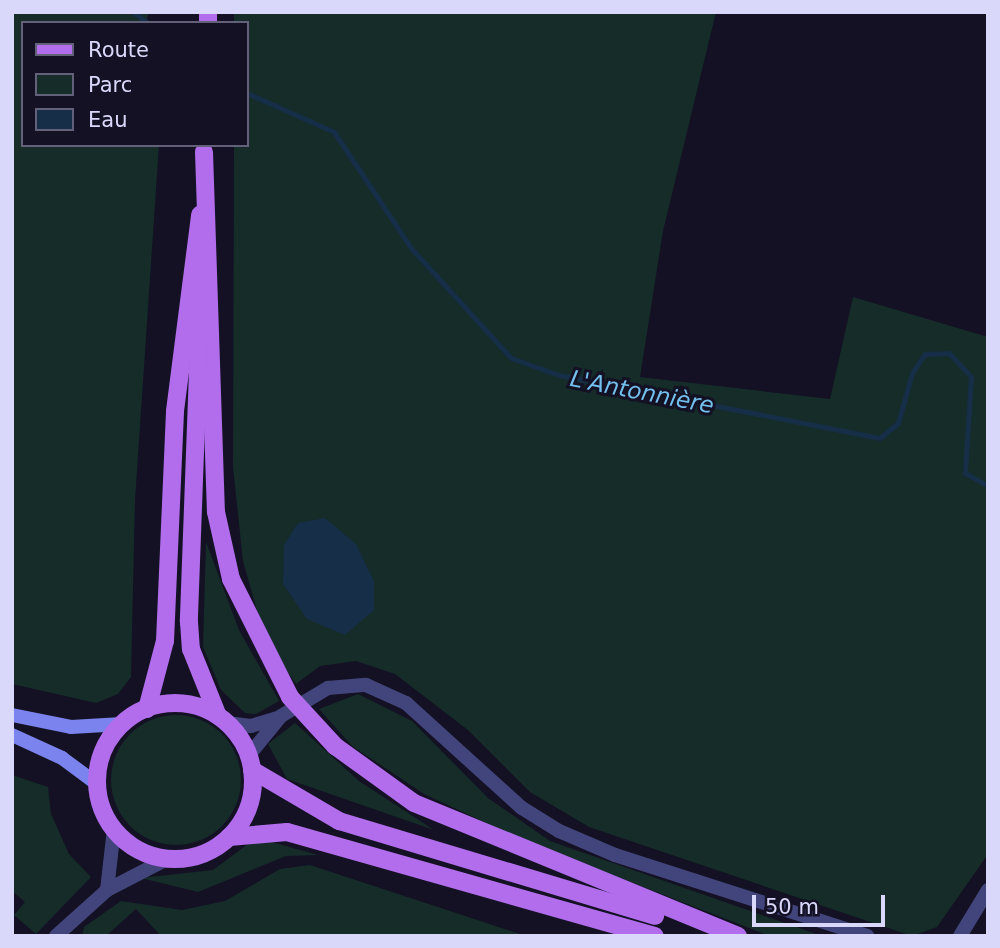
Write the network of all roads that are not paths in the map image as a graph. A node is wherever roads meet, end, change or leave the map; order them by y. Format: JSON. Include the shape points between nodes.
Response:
{"nodes":[{"id":1,"x":204,"y":149,"type":"edge"},
{"id":2,"x":198,"y":237,"type":"junction"},
{"id":3,"x":147,"y":709,"type":"junction"},
{"id":4,"x":12,"y":715,"type":"edge"},
{"id":5,"x":281,"y":716,"type":"junction"},
{"id":6,"x":222,"y":719,"type":"junction"},
{"id":7,"x":122,"y":724,"type":"junction"},
{"id":8,"x":12,"y":735,"type":"edge"},
{"id":9,"x":251,"y":763,"type":"junction"},
{"id":10,"x":97,"y":784,"type":"junction"},
{"id":11,"x":114,"y":829,"type":"junction"},
{"id":12,"x":229,"y":837,"type":"junction"},
{"id":13,"x":167,"y":859,"type":"junction"},
{"id":14,"x":107,"y":890,"type":"junction"},
{"id":15,"x":988,"y":890,"type":"edge"},
{"id":16,"x":56,"y":936,"type":"edge"},
{"id":17,"x":655,"y":936,"type":"edge"},
{"id":18,"x":719,"y":936,"type":"edge"},
{"id":19,"x":738,"y":936,"type":"edge"},
{"id":20,"x":867,"y":936,"type":"edge"},
{"id":21,"x":960,"y":936,"type":"edge"}],
"edges":[{"from":1,"to":2,"type":"main road"},
{"from":1,"to":19,"type":"main road","via":[[216,512],[231,579],[283,686],[335,746],[414,803]]},
{"from":2,"to":3,"type":"main road","via":[[175,411],[165,641]]},
{"from":2,"to":6,"type":"main road","via":[[189,622],[191,649]]},
{"from":3,"to":6,"type":"main road","via":[[183,704]]},
{"from":3,"to":7,"type":"main road"},
{"from":4,"to":7,"type":"main road","via":[[71,727]]},
{"from":5,"to":6,"type":"street","via":[[251,726]]},
{"from":5,"to":9,"type":"street"},
{"from":5,"to":20,"type":"street","via":[[344,685],[388,694],[426,718],[522,807],[559,831],[615,855]]},
{"from":6,"to":9,"type":"main road"},
{"from":7,"to":10,"type":"main road","via":[[102,756]]},
{"from":8,"to":10,"type":"main road"},
{"from":9,"to":12,"type":"main road","via":[[249,806]]},
{"from":9,"to":18,"type":"main road","via":[[339,821]]},
{"from":10,"to":11,"type":"main road"},
{"from":11,"to":13,"type":"main road","via":[[137,849]]},
{"from":11,"to":14,"type":"street"},
{"from":12,"to":13,"type":"main road","via":[[204,853]]},
{"from":12,"to":17,"type":"main road","via":[[287,832]]},
{"from":13,"to":14,"type":"street"},
{"from":14,"to":16,"type":"street"},
{"from":15,"to":21,"type":"street"}]}
